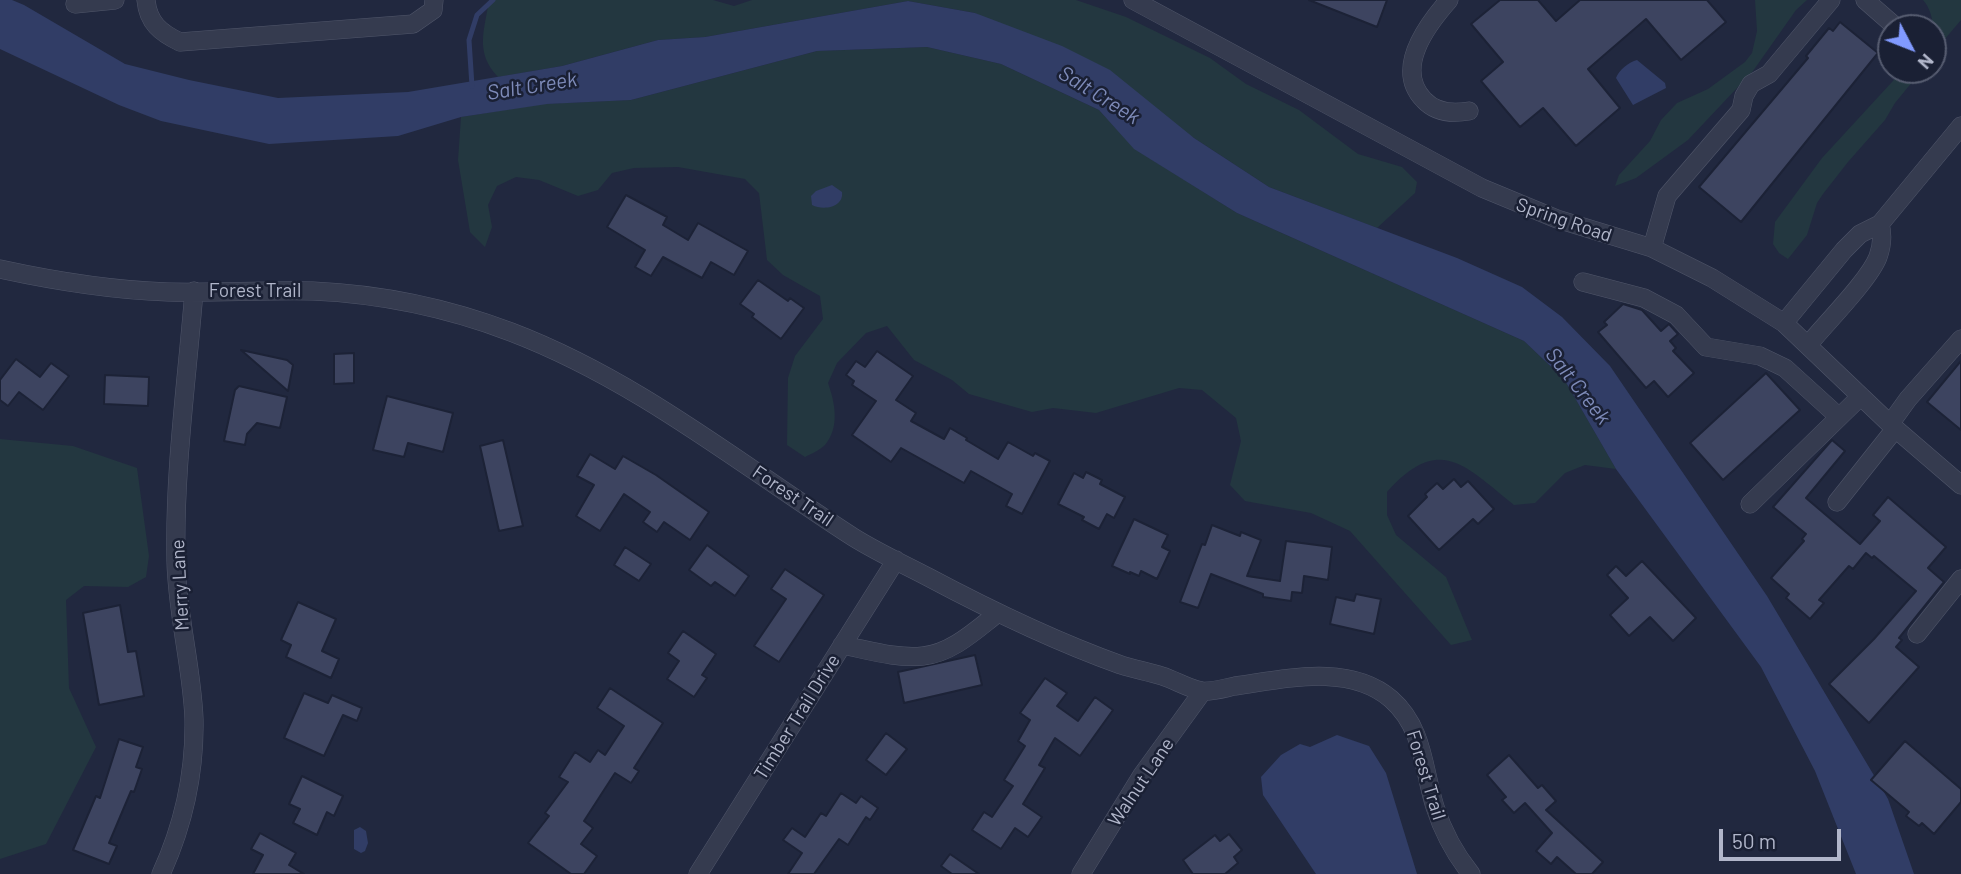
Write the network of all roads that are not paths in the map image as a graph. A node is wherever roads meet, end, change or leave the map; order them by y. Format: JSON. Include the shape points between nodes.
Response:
{"nodes":[{"id":1,"x":115,"y":0,"type":"edge"},
{"id":2,"x":146,"y":0,"type":"edge"},
{"id":3,"x":434,"y":0,"type":"edge"},
{"id":4,"x":1133,"y":0,"type":"edge"},
{"id":5,"x":1449,"y":0,"type":"edge"},
{"id":6,"x":1831,"y":0,"type":"edge"},
{"id":7,"x":1865,"y":0,"type":"edge"},
{"id":8,"x":75,"y":4,"type":"dead end"},
{"id":9,"x":1881,"y":14,"type":"edge"},
{"id":10,"x":1469,"y":111,"type":"dead end"},
{"id":11,"x":1961,"y":126,"type":"edge"},
{"id":12,"x":1880,"y":224,"type":"junction"},
{"id":13,"x":1652,"y":248,"type":"junction"},
{"id":14,"x":0,"y":269,"type":"edge"},
{"id":15,"x":1583,"y":282,"type":"dead end"},
{"id":16,"x":194,"y":291,"type":"junction"},
{"id":17,"x":1784,"y":323,"type":"junction"},
{"id":18,"x":1961,"y":338,"type":"edge"},
{"id":19,"x":1809,"y":344,"type":"junction"},
{"id":20,"x":1861,"y":396,"type":"junction"},
{"id":21,"x":1839,"y":417,"type":"junction"},
{"id":22,"x":1893,"y":427,"type":"junction"},
{"id":23,"x":1961,"y":485,"type":"edge"},
{"id":24,"x":1837,"y":502,"type":"dead end"},
{"id":25,"x":1750,"y":503,"type":"dead end"},
{"id":26,"x":896,"y":560,"type":"junction"},
{"id":27,"x":1961,"y":579,"type":"edge"},
{"id":28,"x":998,"y":613,"type":"junction"},
{"id":29,"x":1917,"y":634,"type":"dead end"},
{"id":30,"x":842,"y":645,"type":"junction"},
{"id":31,"x":1203,"y":691,"type":"junction"},
{"id":32,"x":161,"y":874,"type":"edge"},
{"id":33,"x":698,"y":874,"type":"edge"},
{"id":34,"x":1081,"y":874,"type":"edge"},
{"id":35,"x":1471,"y":874,"type":"edge"}],
"edges":[{"from":1,"to":8,"type":"street"},
{"from":2,"to":3,"type":"street","via":[[153,25],[180,42],[413,24],[433,10]]},
{"from":4,"to":13,"type":"street","name":"Spring Road","via":[[1482,188],[1557,219]]},
{"from":5,"to":10,"type":"street","via":[[1422,35],[1412,68],[1413,83],[1418,94],[1440,111]]},
{"from":6,"to":13,"type":"street","via":[[1769,74],[1751,84],[1741,110],[1667,195]]},
{"from":7,"to":9,"type":"street"},
{"from":11,"to":12,"type":"street"},
{"from":12,"to":17,"type":"street","via":[[1860,234],[1844,250]]},
{"from":12,"to":19,"type":"street","via":[[1881,246],[1871,268]]},
{"from":13,"to":17,"type":"street","name":"Spring Road","via":[[1712,278]]},
{"from":14,"to":16,"type":"street","name":"Forest Trail","via":[[96,286]]},
{"from":15,"to":21,"type":"street","via":[[1644,298],[1676,315],[1706,347],[1760,356],[1785,368]]},
{"from":16,"to":26,"type":"street","name":"Forest Trail","via":[[316,291],[380,298],[441,310],[508,331],[571,357],[635,393]]},
{"from":16,"to":32,"type":"street","name":"Merry Lane","via":[[176,562],[194,718],[192,759],[184,810]]},
{"from":17,"to":19,"type":"street","name":"Spring Road"},
{"from":18,"to":22,"type":"street","via":[[1908,400]]},
{"from":19,"to":20,"type":"street","name":"Spring Road"},
{"from":20,"to":21,"type":"street"},
{"from":20,"to":22,"type":"street","name":"Spring Road"},
{"from":21,"to":25,"type":"street"},
{"from":22,"to":23,"type":"street","name":"Spring Road"},
{"from":22,"to":24,"type":"street"},
{"from":26,"to":28,"type":"street","name":"Forest Trail"},
{"from":26,"to":30,"type":"street","name":"Timber Trail Drive"},
{"from":27,"to":29,"type":"street"},
{"from":28,"to":30,"type":"street","via":[[964,640],[923,656]]},
{"from":28,"to":31,"type":"street","name":"Forest Trail","via":[[1123,666]]},
{"from":30,"to":33,"type":"street","name":"Timber Trail Drive"},
{"from":31,"to":34,"type":"street","name":"Walnut Lane","via":[[1142,775]]},
{"from":31,"to":35,"type":"street","name":"Forest Trail","via":[[1334,677],[1371,686],[1388,696],[1417,734],[1443,830]]}]}
